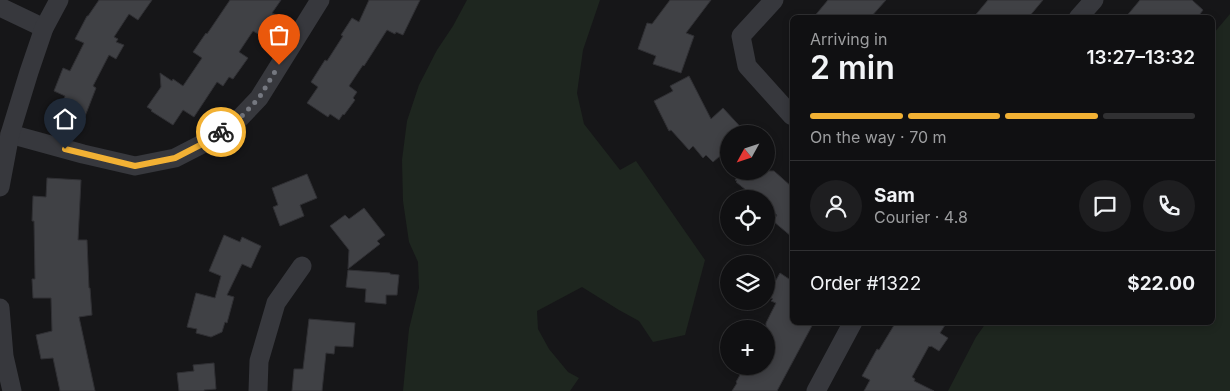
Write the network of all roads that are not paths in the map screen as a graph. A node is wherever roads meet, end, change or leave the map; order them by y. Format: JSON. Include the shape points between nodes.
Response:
{"nodes":[{"id":1,"x":59,"y":0,"type":"edge"},
{"id":2,"x":320,"y":0,"type":"edge"},
{"id":3,"x":774,"y":0,"type":"edge"},
{"id":4,"x":1094,"y":0,"type":"edge"},
{"id":5,"x":0,"y":8,"type":"edge"},
{"id":6,"x":1081,"y":15,"type":"edge"},
{"id":7,"x":44,"y":28,"type":"junction"},
{"id":8,"x":790,"y":114,"type":"edge"},
{"id":9,"x":10,"y":134,"type":"junction"},
{"id":10,"x":0,"y":187,"type":"edge"},
{"id":11,"x":302,"y":266,"type":"dead end"},
{"id":12,"x":0,"y":308,"type":"edge"},
{"id":13,"x":851,"y":325,"type":"edge"},
{"id":14,"x":12,"y":391,"type":"edge"},
{"id":15,"x":258,"y":391,"type":"edge"},
{"id":16,"x":816,"y":391,"type":"edge"}],
"edges":[{"from":1,"to":7,"type":"street"},
{"from":2,"to":9,"type":"street","via":[[259,98],[240,118],[210,140],[175,158],[135,166]]},
{"from":3,"to":8,"type":"street","via":[[741,36],[747,66]]},
{"from":4,"to":6,"type":"street"},
{"from":5,"to":7,"type":"street"},
{"from":7,"to":9,"type":"street"},
{"from":9,"to":10,"type":"street"},
{"from":11,"to":15,"type":"street","via":[[276,303],[259,361]]},
{"from":12,"to":14,"type":"street","via":[[4,356]]},
{"from":13,"to":16,"type":"street"}]}
